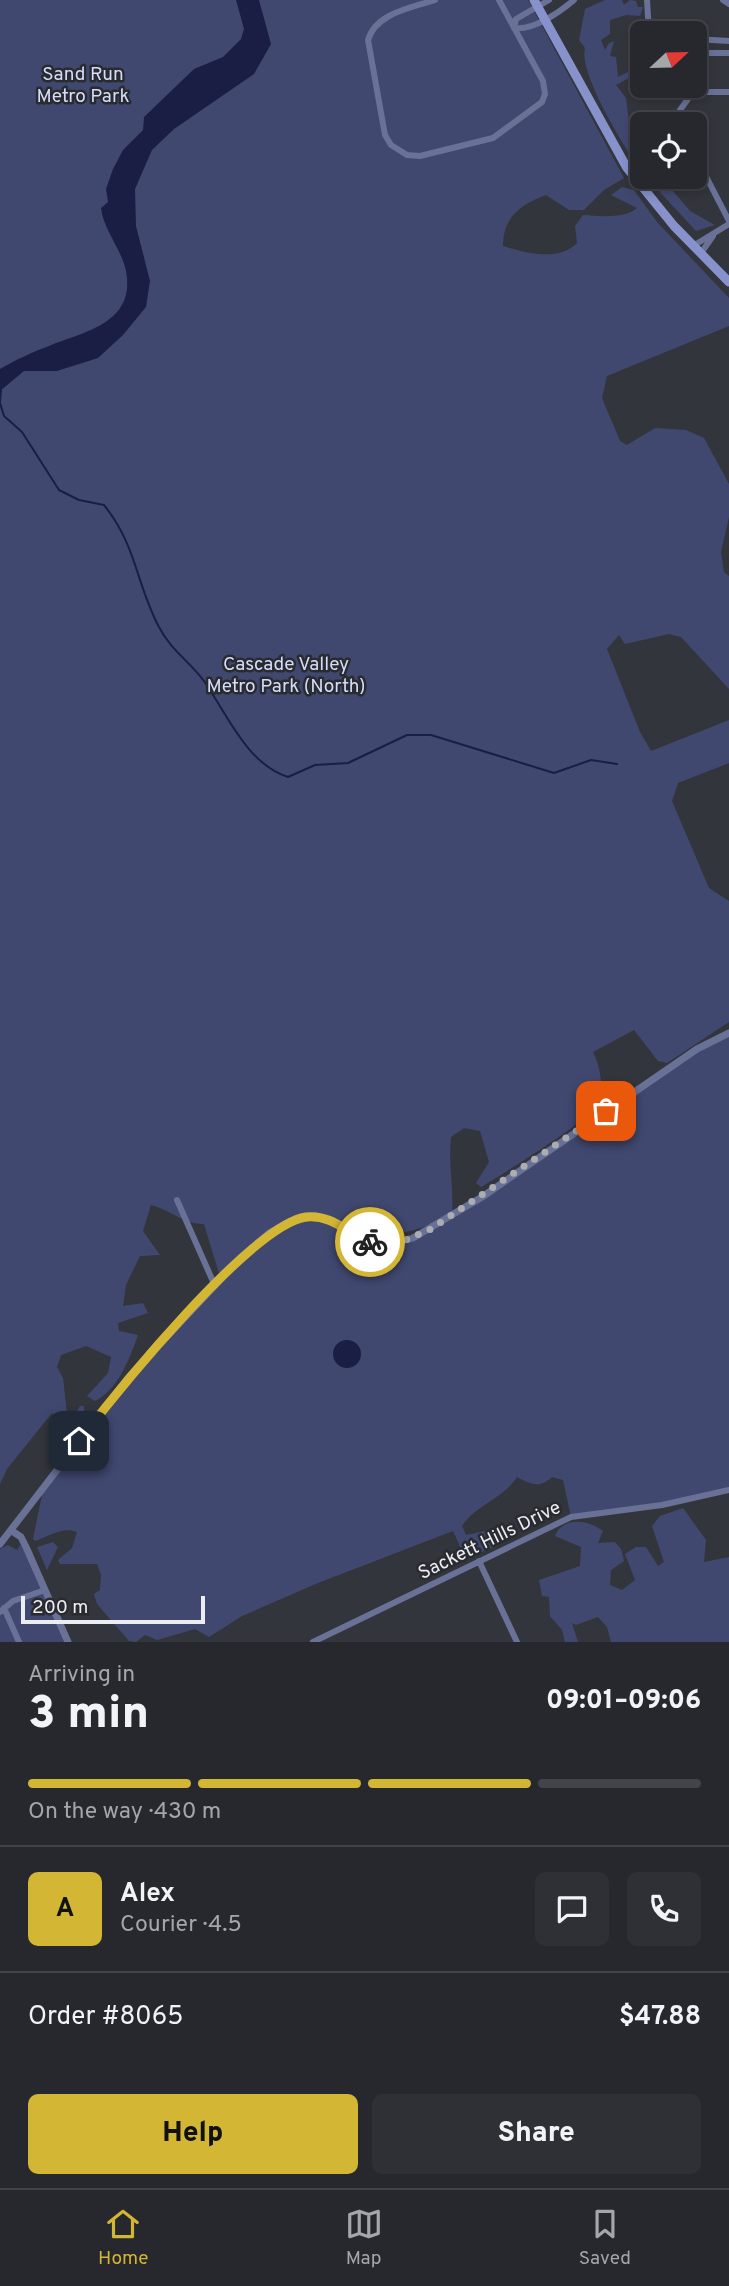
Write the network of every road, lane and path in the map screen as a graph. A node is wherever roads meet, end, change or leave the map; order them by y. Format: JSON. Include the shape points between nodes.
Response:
{"nodes":[{"id":1,"x":435,"y":0,"type":"edge"},
{"id":2,"x":499,"y":0,"type":"edge"},
{"id":3,"x":550,"y":0,"type":"edge"},
{"id":4,"x":574,"y":0,"type":"edge"},
{"id":5,"x":647,"y":0,"type":"edge"},
{"id":6,"x":723,"y":0,"type":"edge"},
{"id":7,"x":535,"y":3,"type":"edge"},
{"id":8,"x":729,"y":4,"type":"edge"},
{"id":9,"x":544,"y":20,"type":"junction"},
{"id":10,"x":648,"y":21,"type":"edge"},
{"id":11,"x":514,"y":28,"type":"junction"},
{"id":12,"x":707,"y":40,"type":"edge"},
{"id":13,"x":729,"y":41,"type":"edge"},
{"id":14,"x":707,"y":53,"type":"edge"},
{"id":15,"x":729,"y":53,"type":"edge"},
{"id":16,"x":729,"y":92,"type":"edge"},
{"id":17,"x":707,"y":93,"type":"edge"},
{"id":18,"x":707,"y":179,"type":"edge"},
{"id":19,"x":729,"y":222,"type":"edge"},
{"id":20,"x":713,"y":236,"type":"junction"},
{"id":21,"x":693,"y":246,"type":"junction"},
{"id":22,"x":701,"y":253,"type":"junction"},
{"id":23,"x":729,"y":282,"type":"edge"},
{"id":24,"x":729,"y":1033,"type":"edge"},
{"id":25,"x":177,"y":1200,"type":"dead end"},
{"id":26,"x":215,"y":1286,"type":"junction"},
{"id":27,"x":729,"y":1490,"type":"edge"},
{"id":28,"x":12,"y":1531,"type":"junction"},
{"id":29,"x":0,"y":1544,"type":"edge"},
{"id":30,"x":479,"y":1561,"type":"junction"},
{"id":31,"x":45,"y":1590,"type":"junction"},
{"id":32,"x":2,"y":1610,"type":"edge"},
{"id":33,"x":19,"y":1642,"type":"edge"},
{"id":34,"x":68,"y":1642,"type":"edge"},
{"id":35,"x":313,"y":1642,"type":"edge"},
{"id":36,"x":517,"y":1642,"type":"edge"}],
"edges":[{"from":1,"to":11,"type":"street","via":[[385,18],[368,40],[385,135],[407,155],[430,154],[497,136],[542,102],[545,85]]},
{"from":2,"to":11,"type":"street"},
{"from":3,"to":7,"type":"street"},
{"from":4,"to":9,"type":"street"},
{"from":5,"to":10,"type":"street"},
{"from":6,"to":8,"type":"street"},
{"from":7,"to":9,"type":"main road"},
{"from":7,"to":11,"type":"street","via":[[516,19]]},
{"from":9,"to":11,"type":"street"},
{"from":9,"to":21,"type":"main road","via":[[627,168]]},
{"from":12,"to":13,"type":"street"},
{"from":14,"to":15,"type":"street"},
{"from":16,"to":17,"type":"street"},
{"from":18,"to":19,"type":"street"},
{"from":19,"to":20,"type":"street"},
{"from":20,"to":21,"type":"street"},
{"from":20,"to":22,"type":"street"},
{"from":21,"to":22,"type":"main road"},
{"from":22,"to":23,"type":"main road"},
{"from":24,"to":26,"type":"street","via":[[414,1238],[388,1245],[373,1243],[330,1220],[300,1218],[265,1237]]},
{"from":25,"to":26,"type":"street"},
{"from":26,"to":28,"type":"street","via":[[115,1394]]},
{"from":27,"to":30,"type":"street","name":"Sackett Hills Drive","via":[[662,1505],[570,1517]]},
{"from":28,"to":29,"type":"street"},
{"from":28,"to":31,"type":"street","via":[[23,1541]]},
{"from":30,"to":35,"type":"street","name":"Sackett Hills Drive"},
{"from":30,"to":36,"type":"street"},
{"from":31,"to":32,"type":"street"},
{"from":31,"to":34,"type":"street"},
{"from":32,"to":33,"type":"street"}]}
